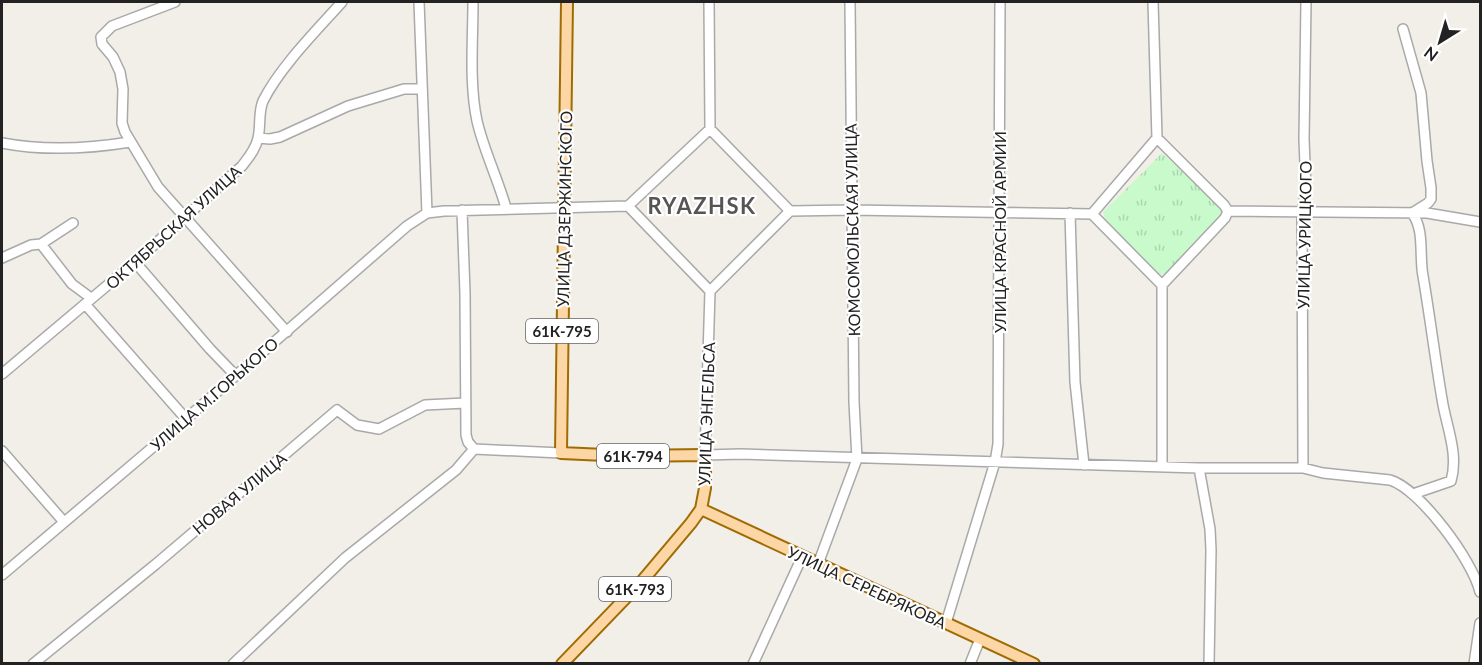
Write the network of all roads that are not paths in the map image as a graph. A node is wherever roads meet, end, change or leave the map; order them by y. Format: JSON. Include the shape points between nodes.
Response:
{"nodes":[{"id":1,"x":176,"y":2,"type":"edge"},
{"id":2,"x":342,"y":2,"type":"edge"},
{"id":3,"x":419,"y":2,"type":"edge"},
{"id":4,"x":473,"y":2,"type":"edge"},
{"id":5,"x":567,"y":2,"type":"edge"},
{"id":6,"x":709,"y":2,"type":"edge"},
{"id":7,"x":850,"y":2,"type":"edge"},
{"id":8,"x":999,"y":2,"type":"edge"},
{"id":9,"x":1153,"y":2,"type":"edge"},
{"id":10,"x":1306,"y":2,"type":"edge"},
{"id":11,"x":1403,"y":29,"type":"dead end"},
{"id":12,"x":421,"y":89,"type":"junction"},
{"id":13,"x":710,"y":129,"type":"junction"},
{"id":14,"x":258,"y":138,"type":"junction"},
{"id":15,"x":1157,"y":138,"type":"junction"},
{"id":16,"x":130,"y":142,"type":"junction"},
{"id":17,"x":2,"y":143,"type":"edge"},
{"id":18,"x":628,"y":206,"type":"junction"},
{"id":19,"x":506,"y":208,"type":"junction"},
{"id":20,"x":564,"y":209,"type":"junction"},
{"id":21,"x":462,"y":210,"type":"junction"},
{"id":22,"x":852,"y":210,"type":"junction"},
{"id":23,"x":790,"y":211,"type":"junction"},
{"id":24,"x":1228,"y":211,"type":"junction"},
{"id":25,"x":427,"y":213,"type":"junction"},
{"id":26,"x":999,"y":213,"type":"junction"},
{"id":27,"x":1070,"y":213,"type":"junction"},
{"id":28,"x":1302,"y":213,"type":"junction"},
{"id":29,"x":1412,"y":213,"type":"junction"},
{"id":30,"x":1092,"y":214,"type":"junction"},
{"id":31,"x":184,"y":216,"type":"junction"},
{"id":32,"x":1480,"y":222,"type":"edge"},
{"id":33,"x":74,"y":223,"type":"dead end"},
{"id":34,"x":41,"y":244,"type":"junction"},
{"id":35,"x":2,"y":258,"type":"edge"},
{"id":36,"x":135,"y":262,"type":"junction"},
{"id":37,"x":1162,"y":285,"type":"junction"},
{"id":38,"x":710,"y":291,"type":"junction"},
{"id":39,"x":88,"y":301,"type":"junction"},
{"id":40,"x":287,"y":332,"type":"junction"},
{"id":41,"x":2,"y":374,"type":"edge"},
{"id":42,"x":236,"y":376,"type":"junction"},
{"id":43,"x":465,"y":403,"type":"junction"},
{"id":44,"x":186,"y":419,"type":"junction"},
{"id":45,"x":474,"y":449,"type":"junction"},
{"id":46,"x":2,"y":451,"type":"edge"},
{"id":47,"x":561,"y":453,"type":"junction"},
{"id":48,"x":705,"y":455,"type":"junction"},
{"id":49,"x":857,"y":459,"type":"junction"},
{"id":50,"x":995,"y":462,"type":"junction"},
{"id":51,"x":1084,"y":465,"type":"junction"},
{"id":52,"x":1162,"y":467,"type":"junction"},
{"id":53,"x":1199,"y":468,"type":"junction"},
{"id":54,"x":1303,"y":468,"type":"junction"},
{"id":55,"x":1413,"y":494,"type":"junction"},
{"id":56,"x":701,"y":509,"type":"junction"},
{"id":57,"x":64,"y":522,"type":"junction"},
{"id":58,"x":802,"y":557,"type":"junction"},
{"id":59,"x":818,"y":564,"type":"junction"},
{"id":60,"x":2,"y":575,"type":"edge"},
{"id":61,"x":1480,"y":592,"type":"edge"},
{"id":62,"x":946,"y":623,"type":"junction"},
{"id":63,"x":1480,"y":623,"type":"edge"},
{"id":64,"x":980,"y":639,"type":"junction"},
{"id":65,"x":40,"y":661,"type":"edge"},
{"id":66,"x":233,"y":663,"type":"edge"},
{"id":67,"x":562,"y":663,"type":"edge"},
{"id":68,"x":753,"y":663,"type":"edge"},
{"id":69,"x":970,"y":663,"type":"edge"},
{"id":70,"x":1034,"y":663,"type":"edge"},
{"id":71,"x":1209,"y":663,"type":"edge"},
{"id":72,"x":1474,"y":663,"type":"edge"}],
"edges":[{"from":1,"to":16,"type":"street","via":[[112,26],[101,37],[120,72],[122,123]]},
{"from":2,"to":14,"type":"street","via":[[302,46],[264,101]]},
{"from":3,"to":12,"type":"street"},
{"from":4,"to":19,"type":"street","via":[[477,119]]},
{"from":5,"to":20,"type":"main road","name":"УЛИЦА ДЗЕРЖИНСКОГО","number":"61К-795"},
{"from":6,"to":13,"type":"street"},
{"from":7,"to":22,"type":"street","name":"КОМСОМОЛЬСКАЯ УЛИЦА"},
{"from":8,"to":26,"type":"street","name":"УЛИЦА КРАСНОЙ АРМИИ"},
{"from":9,"to":15,"type":"street"},
{"from":10,"to":28,"type":"street","name":"УЛИЦА УРИЦКОГО","via":[[1306,190]]},
{"from":11,"to":29,"type":"street","via":[[1421,93],[1431,188],[1428,203]]},
{"from":12,"to":14,"type":"street","via":[[404,89],[324,115],[288,134]]},
{"from":12,"to":25,"type":"street"},
{"from":13,"to":18,"type":"street"},
{"from":13,"to":23,"type":"street"},
{"from":14,"to":31,"type":"street","name":"ОКТЯБРЬСКАЯ УЛИЦА","via":[[242,166]]},
{"from":15,"to":24,"type":"street"},
{"from":15,"to":30,"type":"street"},
{"from":16,"to":17,"type":"street","via":[[56,149]]},
{"from":16,"to":31,"type":"street","via":[[158,187]]},
{"from":18,"to":20,"type":"street"},
{"from":18,"to":38,"type":"street"},
{"from":19,"to":20,"type":"street"},
{"from":19,"to":21,"type":"street"},
{"from":20,"to":47,"type":"main road","name":"УЛИЦА ДЗЕРЖИНСКОГО","number":"61К-795"},
{"from":21,"to":25,"type":"street"},
{"from":21,"to":43,"type":"street"},
{"from":22,"to":23,"type":"street"},
{"from":22,"to":26,"type":"street"},
{"from":22,"to":49,"type":"street","name":"КОМСОМОЛЬСКАЯ УЛИЦА"},
{"from":23,"to":38,"type":"street"},
{"from":24,"to":28,"type":"street"},
{"from":24,"to":37,"type":"street"},
{"from":25,"to":40,"type":"street","name":"УЛИЦА М.ГОРЬКОГО","via":[[407,226]]},
{"from":26,"to":27,"type":"street"},
{"from":26,"to":50,"type":"street","name":"УЛИЦА КРАСНОЙ АРМИИ"},
{"from":27,"to":30,"type":"street"},
{"from":27,"to":51,"type":"street","via":[[1075,382]]},
{"from":28,"to":29,"type":"street"},
{"from":28,"to":54,"type":"street","name":"УЛИЦА УРИЦКОГО"},
{"from":29,"to":32,"type":"street"},
{"from":29,"to":55,"type":"street","via":[[1417,221],[1439,382],[1452,441],[1451,481]]},
{"from":30,"to":37,"type":"street"},
{"from":31,"to":36,"type":"street","name":"ОКТЯБРЬСКАЯ УЛИЦА"},
{"from":31,"to":40,"type":"street"},
{"from":33,"to":34,"type":"street"},
{"from":34,"to":35,"type":"street"},
{"from":34,"to":39,"type":"street"},
{"from":36,"to":39,"type":"street","name":"ОКТЯБРЬСКАЯ УЛИЦА"},
{"from":36,"to":42,"type":"street"},
{"from":37,"to":52,"type":"street"},
{"from":38,"to":48,"type":"street","name":"УЛИЦА ЭНГЕЛЬСА"},
{"from":39,"to":41,"type":"street","name":"ОКТЯБРЬСКАЯ УЛИЦА"},
{"from":39,"to":44,"type":"street"},
{"from":40,"to":42,"type":"street","name":"УЛИЦА М.ГОРЬКОГО"},
{"from":42,"to":44,"type":"street","name":"УЛИЦА М.ГОРЬКОГО"},
{"from":43,"to":45,"type":"street","via":[[466,435]]},
{"from":43,"to":65,"type":"street","name":"НОВАЯ УЛИЦА","via":[[425,405],[379,429],[357,425],[337,410]]},
{"from":44,"to":57,"type":"street","name":"УЛИЦА М.ГОРЬКОГО"},
{"from":45,"to":47,"type":"street"},
{"from":45,"to":66,"type":"street","via":[[456,470],[345,558]]},
{"from":46,"to":57,"type":"street"},
{"from":47,"to":48,"type":"main road","number":"61К-794"},
{"from":48,"to":49,"type":"street"},
{"from":48,"to":56,"type":"main road","name":"УЛИЦА ЭНГЕЛЬСА","number":"61К-793"},
{"from":49,"to":50,"type":"street"},
{"from":49,"to":59,"type":"street"},
{"from":50,"to":51,"type":"street"},
{"from":50,"to":62,"type":"street","name":"УЛИЦА КРАСНОЙ АРМИИ"},
{"from":51,"to":52,"type":"street"},
{"from":52,"to":53,"type":"street"},
{"from":53,"to":54,"type":"street"},
{"from":53,"to":71,"type":"street","via":[[1210,529]]},
{"from":54,"to":55,"type":"street","via":[[1390,480]]},
{"from":55,"to":61,"type":"street","via":[[1464,557]]},
{"from":56,"to":58,"type":"main road","name":"УЛИЦА СЕРЕБРЯКОВА"},
{"from":56,"to":67,"type":"main road","name":"УЛИЦА ЭНГЕЛЬСА","number":"61К-793","via":[[643,580]]},
{"from":57,"to":60,"type":"street","name":"УЛИЦА М.ГОРЬКОГО"},
{"from":58,"to":59,"type":"main road","name":"УЛИЦА СЕРЕБРЯКОВА"},
{"from":58,"to":68,"type":"street"},
{"from":59,"to":62,"type":"main road","name":"УЛИЦА СЕРЕБРЯКОВА"},
{"from":62,"to":64,"type":"main road","name":"УЛИЦА СЕРЕБРЯКОВА"},
{"from":63,"to":72,"type":"street"},
{"from":64,"to":69,"type":"street"},
{"from":64,"to":70,"type":"main road","name":"УЛИЦА СЕРЕБРЯКОВА"}]}
